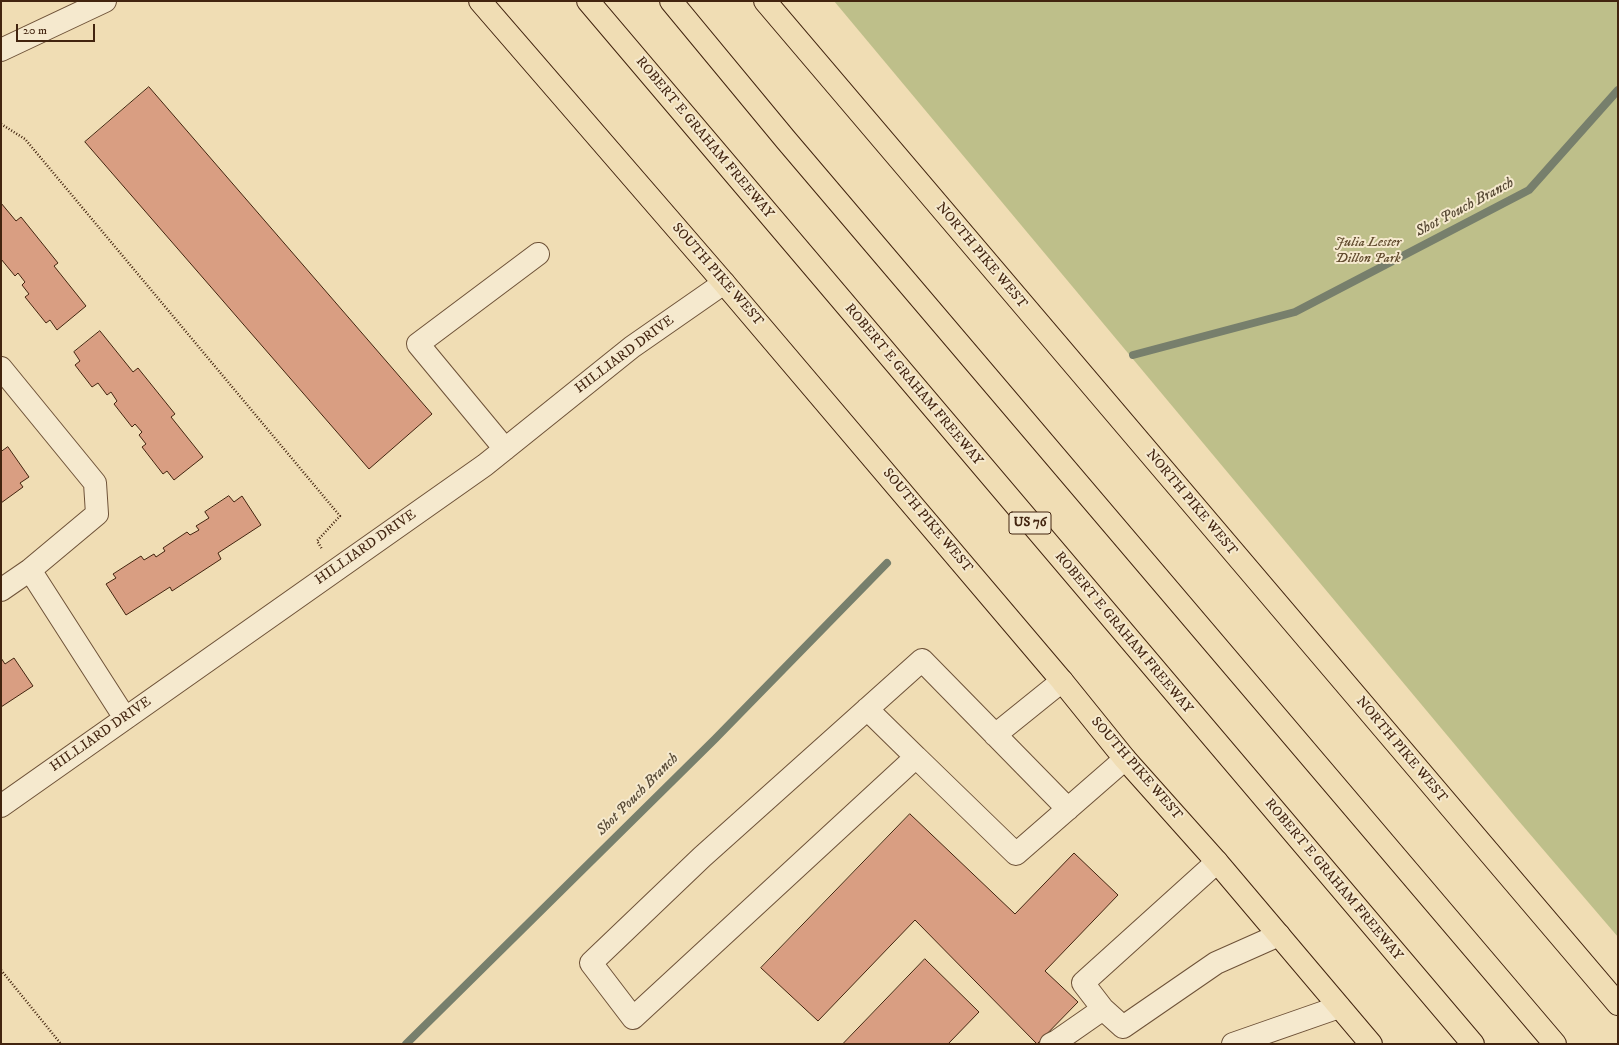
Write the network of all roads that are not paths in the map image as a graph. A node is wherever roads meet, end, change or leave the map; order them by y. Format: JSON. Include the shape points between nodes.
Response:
{"nodes":[{"id":1,"x":105,"y":1,"type":"edge"},
{"id":2,"x":480,"y":1,"type":"edge"},
{"id":3,"x":588,"y":1,"type":"edge"},
{"id":4,"x":671,"y":1,"type":"edge"},
{"id":5,"x":765,"y":1,"type":"edge"},
{"id":6,"x":1,"y":50,"type":"edge"},
{"id":7,"x":538,"y":254,"type":"dead end"},
{"id":8,"x":724,"y":282,"type":"junction"},
{"id":9,"x":1,"y":368,"type":"edge"},
{"id":10,"x":505,"y":449,"type":"junction"},
{"id":11,"x":30,"y":570,"type":"junction"},
{"id":12,"x":1,"y":590,"type":"edge"},
{"id":13,"x":1062,"y":681,"type":"junction"},
{"id":14,"x":867,"y":709,"type":"junction"},
{"id":15,"x":125,"y":718,"type":"junction"},
{"id":16,"x":995,"y":735,"type":"junction"},
{"id":17,"x":916,"y":757,"type":"junction"},
{"id":18,"x":1125,"y":759,"type":"junction"},
{"id":19,"x":1,"y":806,"type":"edge"},
{"id":20,"x":1068,"y":809,"type":"junction"},
{"id":21,"x":1217,"y":862,"type":"junction"},
{"id":22,"x":1279,"y":935,"type":"junction"},
{"id":23,"x":1618,"y":1004,"type":"edge"},
{"id":24,"x":1340,"y":1007,"type":"junction"},
{"id":25,"x":1103,"y":1009,"type":"junction"},
{"id":26,"x":1051,"y":1044,"type":"edge"},
{"id":27,"x":1233,"y":1044,"type":"edge"},
{"id":28,"x":1371,"y":1044,"type":"edge"},
{"id":29,"x":1473,"y":1044,"type":"edge"},
{"id":30,"x":1555,"y":1044,"type":"edge"}],
"edges":[{"from":1,"to":6,"type":"street"},
{"from":2,"to":8,"type":"main road","name":"SOUTH PIKE WEST"},
{"from":3,"to":29,"type":"main road","name":"ROBERT E GRAHAM FREEWAY","number":"US 76"},
{"from":4,"to":30,"type":"main road","via":[[786,140]]},
{"from":5,"to":23,"type":"main road","name":"NORTH PIKE WEST"},
{"from":7,"to":10,"type":"street","via":[[418,344]]},
{"from":8,"to":10,"type":"street","name":"HILLIARD DRIVE","via":[[632,347]]},
{"from":8,"to":13,"type":"main road","name":"SOUTH PIKE WEST"},
{"from":9,"to":11,"type":"street","via":[[95,482],[97,514]]},
{"from":10,"to":15,"type":"street","name":"HILLIARD DRIVE"},
{"from":11,"to":12,"type":"street"},
{"from":11,"to":15,"type":"street"},
{"from":13,"to":16,"type":"street"},
{"from":13,"to":18,"type":"main road","name":"SOUTH PIKE WEST"},
{"from":14,"to":16,"type":"street","via":[[922,660]]},
{"from":14,"to":17,"type":"street"},
{"from":14,"to":17,"type":"street","via":[[702,857],[591,963],[634,1018]]},
{"from":15,"to":19,"type":"street","name":"HILLIARD DRIVE"},
{"from":16,"to":20,"type":"street"},
{"from":17,"to":20,"type":"street","via":[[1016,854]]},
{"from":18,"to":20,"type":"street"},
{"from":18,"to":21,"type":"main road","name":"SOUTH PIKE WEST"},
{"from":21,"to":22,"type":"main road","name":"SOUTH PIKE WEST"},
{"from":21,"to":25,"type":"street","via":[[1083,983]]},
{"from":22,"to":24,"type":"main road","name":"SOUTH PIKE WEST"},
{"from":22,"to":25,"type":"street","via":[[1216,963],[1123,1027]]},
{"from":24,"to":27,"type":"street"},
{"from":24,"to":28,"type":"main road","name":"SOUTH PIKE WEST"},
{"from":25,"to":26,"type":"street"}]}
